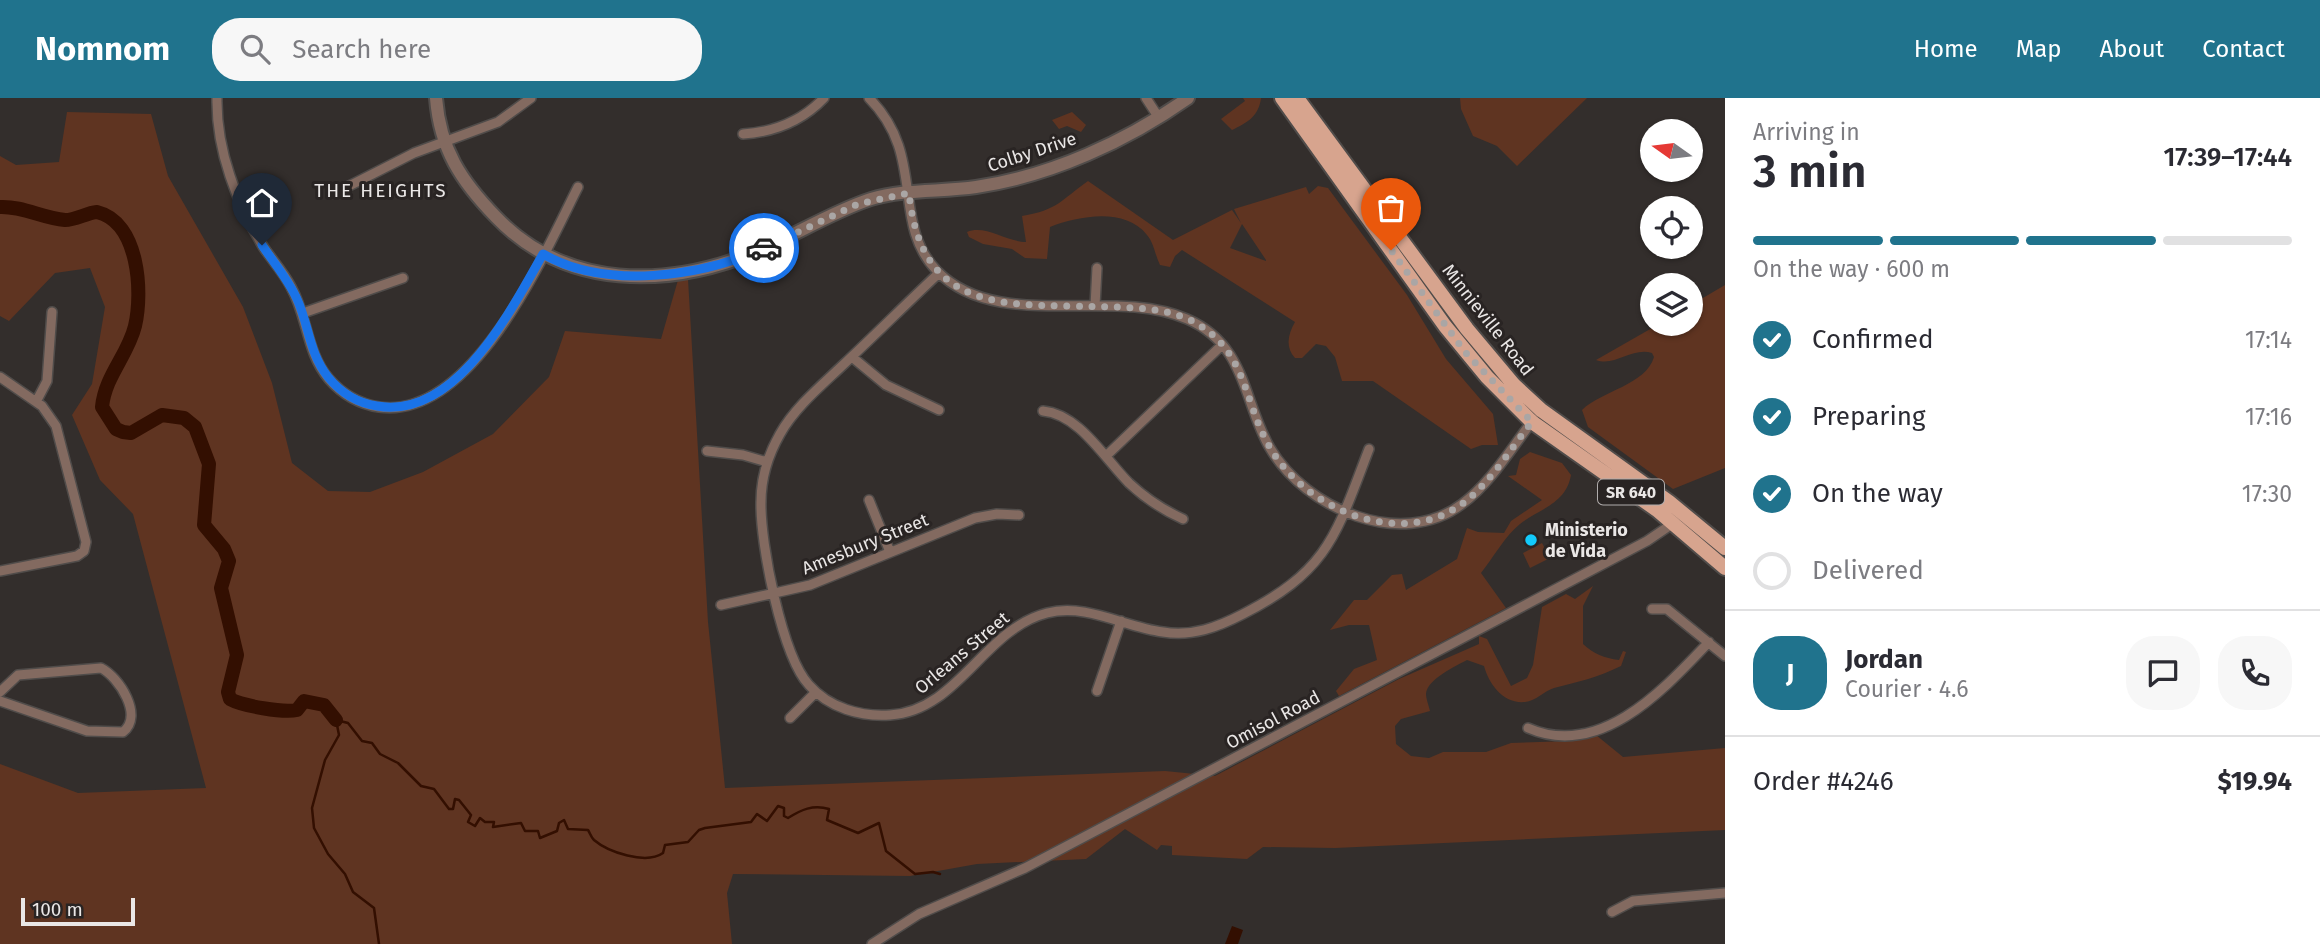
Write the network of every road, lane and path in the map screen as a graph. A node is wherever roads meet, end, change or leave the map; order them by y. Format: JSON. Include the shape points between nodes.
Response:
{"nodes":[{"id":1,"x":216,"y":98,"type":"edge"},
{"id":2,"x":436,"y":98,"type":"edge"},
{"id":3,"x":531,"y":98,"type":"edge"},
{"id":4,"x":824,"y":98,"type":"edge"},
{"id":5,"x":869,"y":98,"type":"edge"},
{"id":6,"x":1146,"y":98,"type":"edge"},
{"id":7,"x":1188,"y":98,"type":"edge"},
{"id":8,"x":1282,"y":98,"type":"edge"},
{"id":9,"x":1297,"y":98,"type":"edge"},
{"id":10,"x":1159,"y":118,"type":"junction"},
{"id":11,"x":743,"y":134,"type":"dead end"},
{"id":12,"x":443,"y":142,"type":"junction"},
{"id":13,"x":347,"y":187,"type":"dead end"},
{"id":14,"x":578,"y":187,"type":"dead end"},
{"id":15,"x":909,"y":193,"type":"junction"},
{"id":16,"x":543,"y":254,"type":"junction"},
{"id":17,"x":1097,"y":268,"type":"dead end"},
{"id":18,"x":939,"y":273,"type":"junction"},
{"id":19,"x":403,"y":278,"type":"dead end"},
{"id":20,"x":1096,"y":306,"type":"junction"},
{"id":21,"x":52,"y":312,"type":"dead end"},
{"id":22,"x":303,"y":313,"type":"junction"},
{"id":23,"x":1222,"y":345,"type":"junction"},
{"id":24,"x":852,"y":357,"type":"junction"},
{"id":25,"x":0,"y":377,"type":"edge"},
{"id":26,"x":36,"y":402,"type":"junction"},
{"id":27,"x":939,"y":410,"type":"dead end"},
{"id":28,"x":1043,"y":411,"type":"dead end"},
{"id":29,"x":1537,"y":416,"type":"junction"},
{"id":30,"x":1369,"y":449,"type":"dead end"},
{"id":31,"x":707,"y":452,"type":"dead end"},
{"id":32,"x":1106,"y":456,"type":"junction"},
{"id":33,"x":767,"y":462,"type":"junction"},
{"id":34,"x":869,"y":500,"type":"dead end"},
{"id":35,"x":1345,"y":512,"type":"junction"},
{"id":36,"x":1019,"y":515,"type":"dead end"},
{"id":37,"x":1679,"y":518,"type":"junction"},
{"id":38,"x":1183,"y":519,"type":"dead end"},
{"id":39,"x":1725,"y":548,"type":"edge"},
{"id":40,"x":890,"y":552,"type":"junction"},
{"id":41,"x":1725,"y":568,"type":"edge"},
{"id":42,"x":0,"y":571,"type":"edge"},
{"id":43,"x":775,"y":593,"type":"junction"},
{"id":44,"x":721,"y":605,"type":"dead end"},
{"id":45,"x":1652,"y":609,"type":"dead end"},
{"id":46,"x":1121,"y":621,"type":"junction"},
{"id":47,"x":1709,"y":642,"type":"junction"},
{"id":48,"x":1725,"y":656,"type":"edge"},
{"id":49,"x":1097,"y":691,"type":"dead end"},
{"id":50,"x":0,"y":692,"type":"edge"},
{"id":51,"x":816,"y":692,"type":"junction"},
{"id":52,"x":0,"y":701,"type":"edge"},
{"id":53,"x":790,"y":718,"type":"dead end"},
{"id":54,"x":1528,"y":728,"type":"dead end"},
{"id":55,"x":1725,"y":893,"type":"edge"},
{"id":56,"x":1612,"y":912,"type":"dead end"},
{"id":57,"x":872,"y":944,"type":"edge"}],
"edges":[{"from":1,"to":22,"type":"street","via":[[221,141],[238,197]]},
{"from":2,"to":12,"type":"street","name":"Colby Drive"},
{"from":3,"to":12,"type":"street","via":[[498,122]]},
{"from":4,"to":11,"type":"street","via":[[793,122]]},
{"from":5,"to":15,"type":"street","via":[[887,118],[899,142]]},
{"from":6,"to":10,"type":"street"},
{"from":7,"to":10,"type":"street","name":"Colby Drive"},
{"from":8,"to":29,"type":"main road","name":"Minnieville Road","number":"SR 640","via":[[1465,352]]},
{"from":9,"to":29,"type":"main road","name":"Minnieville Road","number":"SR 640","via":[[1466,329]]},
{"from":10,"to":15,"type":"street","name":"Colby Drive","via":[[1102,147],[1010,180]]},
{"from":12,"to":13,"type":"street"},
{"from":12,"to":16,"type":"street","name":"Colby Drive","via":[[456,171],[475,196],[510,231]]},
{"from":14,"to":16,"type":"street"},
{"from":15,"to":16,"type":"street","name":"Colby Drive","via":[[870,199],[758,251],[698,268],[615,276],[579,270]]},
{"from":15,"to":18,"type":"street","via":[[917,239]]},
{"from":16,"to":22,"type":"street","via":[[481,353],[434,394],[406,405],[368,405],[338,388],[312,349]]},
{"from":17,"to":20,"type":"street"},
{"from":18,"to":20,"type":"street","via":[[966,292],[989,300]]},
{"from":18,"to":24,"type":"street","name":"Orleans Street"},
{"from":19,"to":22,"type":"street"},
{"from":20,"to":23,"type":"street","via":[[1170,313],[1198,325]]},
{"from":21,"to":26,"type":"street","via":[[47,381]]},
{"from":23,"to":32,"type":"street"},
{"from":23,"to":35,"type":"street","via":[[1246,383],[1260,426],[1279,461],[1300,483]]},
{"from":24,"to":27,"type":"street","via":[[886,385]]},
{"from":24,"to":33,"type":"street","name":"Orleans Street","via":[[788,421]]},
{"from":25,"to":26,"type":"street"},
{"from":26,"to":42,"type":"street","via":[[50,415],[61,438],[86,547],[77,556]]},
{"from":28,"to":32,"type":"street","via":[[1065,418]]},
{"from":29,"to":35,"type":"street","via":[[1472,496],[1451,511],[1401,524]]},
{"from":29,"to":37,"type":"main road","name":"Minnieville Road","number":"SR 640"},
{"from":30,"to":35,"type":"street","name":"Orleans Street"},
{"from":31,"to":33,"type":"street"},
{"from":32,"to":38,"type":"street","via":[[1144,496]]},
{"from":33,"to":43,"type":"street","name":"Orleans Street","via":[[761,517]]},
{"from":34,"to":40,"type":"street"},
{"from":35,"to":46,"type":"street","name":"Orleans Street","via":[[1324,553],[1304,576],[1238,617],[1186,634]]},
{"from":36,"to":40,"type":"street","name":"Amesbury Street","via":[[975,517]]},
{"from":37,"to":39,"type":"main road","name":"Minnieville Road","number":"SR 640"},
{"from":37,"to":41,"type":"main road","name":"Minnieville Road","number":"SR 640"},
{"from":37,"to":57,"type":"street","name":"Omisol Road","via":[[1626,552],[1147,805],[1025,868],[919,914]]},
{"from":40,"to":43,"type":"street","name":"Amesbury Street"},
{"from":43,"to":44,"type":"street","name":"Amesbury Street"},
{"from":43,"to":51,"type":"street","name":"Orleans Street","via":[[795,664]]},
{"from":45,"to":47,"type":"street","via":[[1667,609]]},
{"from":46,"to":49,"type":"street"},
{"from":46,"to":51,"type":"street","name":"Orleans Street","via":[[1076,610],[1039,615],[1000,638],[931,702],[907,712],[864,714]]},
{"from":47,"to":48,"type":"street"},
{"from":47,"to":54,"type":"street","via":[[1655,697],[1619,720],[1553,736]]},
{"from":50,"to":52,"type":"street","via":[[18,675],[100,668],[110,675],[133,718],[123,732],[99,733]]},
{"from":51,"to":53,"type":"street"},
{"from":55,"to":56,"type":"street","via":[[1633,901]]}]}
